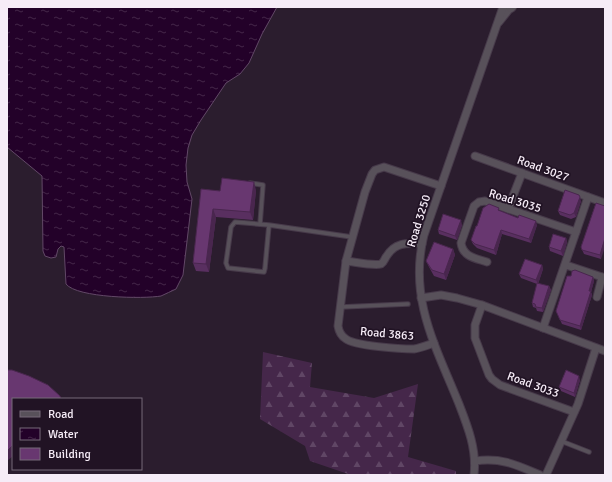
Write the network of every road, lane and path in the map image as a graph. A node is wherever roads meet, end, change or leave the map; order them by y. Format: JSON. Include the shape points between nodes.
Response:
{"nodes":[{"id":1,"x":507,"y":7,"type":"edge"},
{"id":2,"x":475,"y":156,"type":"dead end"},
{"id":3,"x":522,"y":173,"type":"junction"},
{"id":4,"x":247,"y":182,"type":"edge"},
{"id":5,"x":441,"y":186,"type":"junction"},
{"id":6,"x":588,"y":197,"type":"junction"},
{"id":7,"x":605,"y":203,"type":"edge"},
{"id":8,"x":508,"y":210,"type":"junction"},
{"id":9,"x":260,"y":224,"type":"junction"},
{"id":10,"x":269,"y":225,"type":"junction"},
{"id":11,"x":576,"y":232,"type":"junction"},
{"id":12,"x":352,"y":237,"type":"junction"},
{"id":13,"x":422,"y":244,"type":"junction"},
{"id":14,"x":346,"y":261,"type":"junction"},
{"id":15,"x":487,"y":262,"type":"dead end"},
{"id":16,"x":566,"y":265,"type":"junction"},
{"id":17,"x":603,"y":278,"type":"edge"},
{"id":18,"x":597,"y":297,"type":"dead end"},
{"id":19,"x":421,"y":298,"type":"junction"},
{"id":20,"x":408,"y":304,"type":"dead end"},
{"id":21,"x":482,"y":305,"type":"junction"},
{"id":22,"x":341,"y":307,"type":"junction"},
{"id":23,"x":543,"y":328,"type":"junction"},
{"id":24,"x":434,"y":343,"type":"junction"},
{"id":25,"x":596,"y":348,"type":"junction"},
{"id":26,"x":605,"y":351,"type":"edge"},
{"id":27,"x":574,"y":412,"type":"junction"},
{"id":28,"x":561,"y":441,"type":"junction"},
{"id":29,"x":589,"y":452,"type":"dead end"},
{"id":30,"x":475,"y":461,"type":"junction"},
{"id":31,"x":474,"y":475,"type":"edge"},
{"id":32,"x":540,"y":475,"type":"edge"},
{"id":33,"x":546,"y":475,"type":"edge"}],
"edges":[{"from":1,"to":5,"type":"street","name":"Road 3250","via":[[498,22]]},
{"from":2,"to":3,"type":"street","name":"Road 3027"},
{"from":3,"to":6,"type":"street","name":"Road 3027"},
{"from":3,"to":8,"type":"street"},
{"from":4,"to":9,"type":"lane","via":[[263,185]]},
{"from":5,"to":12,"type":"street","name":"Road 3863","via":[[389,168],[379,168],[372,174]]},
{"from":5,"to":13,"type":"street","name":"Road 3250"},
{"from":6,"to":7,"type":"street","name":"Road 3027"},
{"from":6,"to":11,"type":"street"},
{"from":8,"to":11,"type":"street","name":"Road 3035"},
{"from":8,"to":15,"type":"street","name":"Road 3035","via":[[485,201],[474,206],[461,244],[462,249],[465,254]]},
{"from":9,"to":10,"type":"lane"},
{"from":9,"to":10,"type":"lane","via":[[235,222],[231,225],[226,264],[228,268],[264,272]]},
{"from":10,"to":12,"type":"lane"},
{"from":11,"to":16,"type":"street"},
{"from":12,"to":14,"type":"street","name":"Road 3863"},
{"from":13,"to":14,"type":"street","via":[[398,245],[392,249],[383,263],[378,265]]},
{"from":13,"to":19,"type":"street","name":"Road 3250","via":[[419,273]]},
{"from":14,"to":22,"type":"street","name":"Road 3863"},
{"from":16,"to":17,"type":"street"},
{"from":16,"to":23,"type":"street"},
{"from":17,"to":18,"type":"street"},
{"from":19,"to":21,"type":"street","via":[[434,295],[448,296]]},
{"from":19,"to":24,"type":"street","name":"Road 3250"},
{"from":20,"to":22,"type":"lane"},
{"from":21,"to":23,"type":"street"},
{"from":21,"to":27,"type":"street","name":"Road 3033","via":[[475,324],[475,338],[492,379],[500,385]]},
{"from":22,"to":24,"type":"street","name":"Road 3863","via":[[339,331],[348,341],[406,348],[421,348]]},
{"from":23,"to":25,"type":"street"},
{"from":24,"to":30,"type":"street","name":"Road 3250","via":[[468,428]]},
{"from":25,"to":26,"type":"street"},
{"from":25,"to":27,"type":"street"},
{"from":27,"to":28,"type":"street"},
{"from":28,"to":29,"type":"lane"},
{"from":28,"to":33,"type":"street"},
{"from":30,"to":31,"type":"street","name":"Road 3250"},
{"from":30,"to":32,"type":"street","via":[[504,461]]}]}
